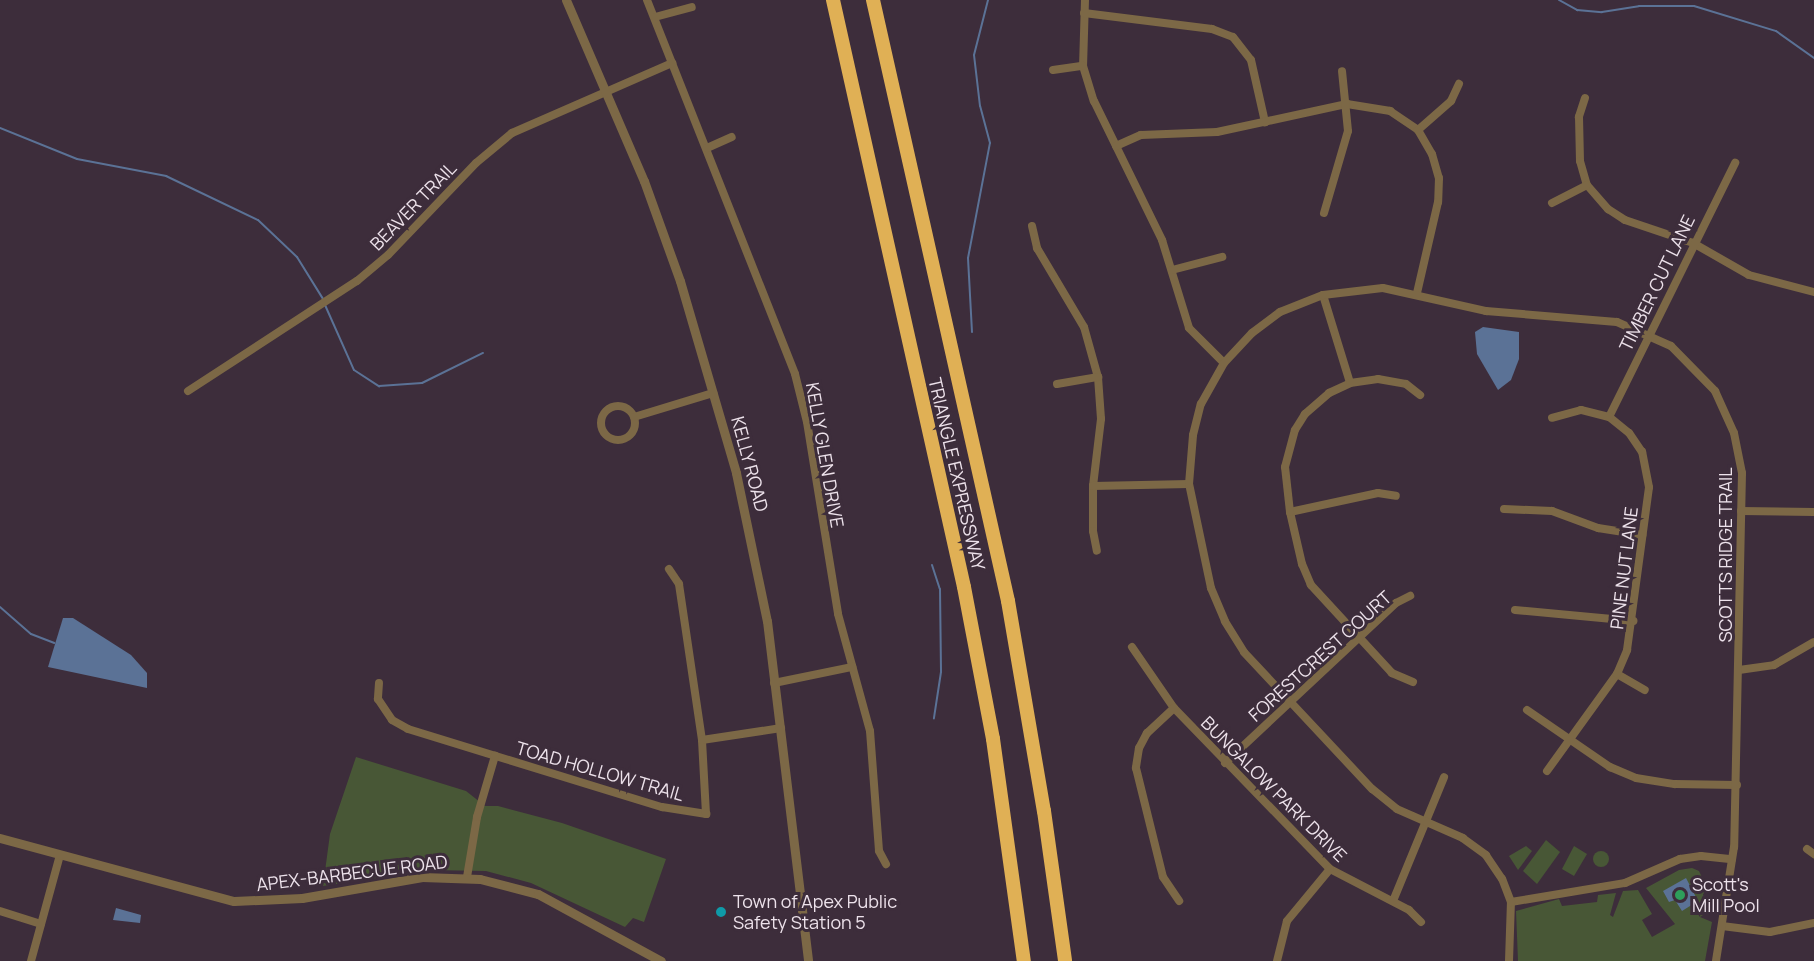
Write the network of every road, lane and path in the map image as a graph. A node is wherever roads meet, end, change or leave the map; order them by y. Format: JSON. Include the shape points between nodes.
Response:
{"nodes":[{"id":1,"x":566,"y":0,"type":"edge"},
{"id":2,"x":647,"y":0,"type":"edge"},
{"id":3,"x":832,"y":0,"type":"edge"},
{"id":4,"x":873,"y":0,"type":"edge"},
{"id":5,"x":1085,"y":0,"type":"edge"},
{"id":6,"x":692,"y":7,"type":"dead end"},
{"id":7,"x":1084,"y":13,"type":"junction"},
{"id":8,"x":655,"y":17,"type":"junction"},
{"id":9,"x":672,"y":63,"type":"junction"},
{"id":10,"x":1083,"y":66,"type":"junction"},
{"id":11,"x":1053,"y":70,"type":"dead end"},
{"id":12,"x":1342,"y":71,"type":"dead end"},
{"id":13,"x":1459,"y":84,"type":"dead end"},
{"id":14,"x":607,"y":92,"type":"junction"},
{"id":15,"x":1585,"y":98,"type":"dead end"},
{"id":16,"x":1347,"y":104,"type":"junction"},
{"id":17,"x":1265,"y":122,"type":"junction"},
{"id":18,"x":1418,"y":130,"type":"junction"},
{"id":19,"x":732,"y":137,"type":"dead end"},
{"id":20,"x":1116,"y":146,"type":"junction"},
{"id":21,"x":707,"y":148,"type":"junction"},
{"id":22,"x":1735,"y":163,"type":"dead end"},
{"id":23,"x":1587,"y":185,"type":"junction"},
{"id":24,"x":1552,"y":203,"type":"dead end"},
{"id":25,"x":1324,"y":213,"type":"dead end"},
{"id":26,"x":1032,"y":226,"type":"dead end"},
{"id":27,"x":1693,"y":243,"type":"junction"},
{"id":28,"x":1222,"y":257,"type":"dead end"},
{"id":29,"x":1172,"y":270,"type":"junction"},
{"id":30,"x":1814,"y":292,"type":"edge"},
{"id":31,"x":1417,"y":293,"type":"junction"},
{"id":32,"x":1323,"y":295,"type":"junction"},
{"id":33,"x":1649,"y":334,"type":"junction"},
{"id":34,"x":1224,"y":363,"type":"junction"},
{"id":35,"x":1098,"y":377,"type":"junction"},
{"id":36,"x":1350,"y":383,"type":"junction"},
{"id":37,"x":1057,"y":384,"type":"dead end"},
{"id":38,"x":188,"y":391,"type":"dead end"},
{"id":39,"x":713,"y":393,"type":"junction"},
{"id":40,"x":1420,"y":395,"type":"dead end"},
{"id":41,"x":634,"y":417,"type":"junction"},
{"id":42,"x":1609,"y":417,"type":"junction"},
{"id":43,"x":1552,"y":418,"type":"dead end"},
{"id":44,"x":1189,"y":484,"type":"junction"},
{"id":45,"x":1093,"y":486,"type":"junction"},
{"id":46,"x":1396,"y":496,"type":"dead end"},
{"id":47,"x":1504,"y":508,"type":"dead end"},
{"id":48,"x":1741,"y":510,"type":"junction"},
{"id":49,"x":1290,"y":512,"type":"junction"},
{"id":50,"x":1814,"y":512,"type":"edge"},
{"id":51,"x":1642,"y":535,"type":"junction"},
{"id":52,"x":1097,"y":550,"type":"dead end"},
{"id":53,"x":669,"y":569,"type":"dead end"},
{"id":54,"x":1410,"y":596,"type":"dead end"},
{"id":55,"x":1515,"y":610,"type":"dead end"},
{"id":56,"x":1633,"y":621,"type":"junction"},
{"id":57,"x":1358,"y":638,"type":"junction"},
{"id":58,"x":1814,"y":642,"type":"edge"},
{"id":59,"x":1132,"y":647,"type":"dead end"},
{"id":60,"x":852,"y":668,"type":"junction"},
{"id":61,"x":1739,"y":670,"type":"junction"},
{"id":62,"x":1617,"y":674,"type":"junction"},
{"id":63,"x":379,"y":682,"type":"dead end"},
{"id":64,"x":1413,"y":682,"type":"dead end"},
{"id":65,"x":774,"y":683,"type":"junction"},
{"id":66,"x":1646,"y":690,"type":"dead end"},
{"id":67,"x":1290,"y":703,"type":"junction"},
{"id":68,"x":1174,"y":708,"type":"junction"},
{"id":69,"x":1527,"y":710,"type":"dead end"},
{"id":70,"x":781,"y":728,"type":"junction"},
{"id":71,"x":702,"y":740,"type":"junction"},
{"id":72,"x":1571,"y":740,"type":"junction"},
{"id":73,"x":495,"y":756,"type":"junction"},
{"id":74,"x":1225,"y":763,"type":"junction"},
{"id":75,"x":1547,"y":771,"type":"dead end"},
{"id":76,"x":1444,"y":777,"type":"dead end"},
{"id":77,"x":1737,"y":785,"type":"junction"},
{"id":78,"x":1425,"y":822,"type":"junction"},
{"id":79,"x":0,"y":838,"type":"edge"},
{"id":80,"x":60,"y":855,"type":"junction"},
{"id":81,"x":1732,"y":859,"type":"junction"},
{"id":82,"x":886,"y":864,"type":"dead end"},
{"id":83,"x":1330,"y":869,"type":"junction"},
{"id":84,"x":467,"y":877,"type":"junction"},
{"id":85,"x":1179,"y":901,"type":"dead end"},
{"id":86,"x":1392,"y":901,"type":"junction"},
{"id":87,"x":1510,"y":902,"type":"junction"},
{"id":88,"x":0,"y":911,"type":"edge"},
{"id":89,"x":1421,"y":922,"type":"dead end"},
{"id":90,"x":41,"y":924,"type":"junction"},
{"id":91,"x":1814,"y":924,"type":"edge"},
{"id":92,"x":1722,"y":926,"type":"junction"},
{"id":93,"x":31,"y":961,"type":"edge"},
{"id":94,"x":661,"y":961,"type":"edge"},
{"id":95,"x":808,"y":961,"type":"edge"},
{"id":96,"x":1024,"y":961,"type":"edge"},
{"id":97,"x":1065,"y":961,"type":"edge"},
{"id":98,"x":1277,"y":961,"type":"edge"},
{"id":99,"x":1509,"y":961,"type":"edge"},
{"id":100,"x":1716,"y":961,"type":"edge"}],
"edges":[{"from":1,"to":14,"type":"street","name":"KELLY ROAD"},
{"from":2,"to":8,"type":"street","name":"KELLY GLEN DRIVE"},
{"from":3,"to":96,"type":"highway","name":"TRIANGLE EXPRESSWAY","via":[[964,587],[993,739]]},
{"from":4,"to":97,"type":"highway","name":"TRIANGLE EXPRESSWAY","via":[[1008,601]]},
{"from":5,"to":7,"type":"street"},
{"from":6,"to":8,"type":"street"},
{"from":7,"to":10,"type":"street"},
{"from":7,"to":17,"type":"street","via":[[1212,29],[1233,37],[1251,60]]},
{"from":8,"to":9,"type":"street","name":"KELLY GLEN DRIVE"},
{"from":9,"to":14,"type":"street","name":"BEAVER TRAIL"},
{"from":9,"to":21,"type":"street","name":"KELLY GLEN DRIVE"},
{"from":10,"to":11,"type":"street"},
{"from":10,"to":20,"type":"street","via":[[1094,102]]},
{"from":12,"to":16,"type":"street"},
{"from":13,"to":18,"type":"street","via":[[1451,101]]},
{"from":14,"to":38,"type":"street","name":"BEAVER TRAIL","via":[[512,133],[357,281]]},
{"from":14,"to":39,"type":"street","name":"KELLY ROAD","via":[[656,214]]},
{"from":15,"to":23,"type":"street","via":[[1578,132]]},
{"from":16,"to":17,"type":"street"},
{"from":16,"to":18,"type":"street","via":[[1390,111]]},
{"from":16,"to":25,"type":"street","via":[[1347,139]]},
{"from":17,"to":20,"type":"street","via":[[1217,132],[1142,135]]},
{"from":18,"to":31,"type":"street","via":[[1436,165],[1439,191]]},
{"from":19,"to":21,"type":"street"},
{"from":20,"to":29,"type":"street","via":[[1162,240]]},
{"from":21,"to":60,"type":"street","name":"KELLY GLEN DRIVE","via":[[795,374],[813,456],[830,572]]},
{"from":22,"to":27,"type":"street","name":"TIMBER CUT LANE"},
{"from":23,"to":24,"type":"street"},
{"from":23,"to":27,"type":"street","via":[[1602,203],[1625,220]]},
{"from":26,"to":35,"type":"street","via":[[1037,248],[1084,327]]},
{"from":27,"to":30,"type":"street","via":[[1749,275]]},
{"from":27,"to":33,"type":"street","name":"TIMBER CUT LANE"},
{"from":28,"to":29,"type":"street"},
{"from":29,"to":34,"type":"street","via":[[1189,328]]},
{"from":31,"to":32,"type":"street","name":"SCOTTS RIDGE TRAIL","via":[[1369,288]]},
{"from":31,"to":33,"type":"street","name":"SCOTTS RIDGE TRAIL","via":[[1496,312],[1607,319]]},
{"from":32,"to":34,"type":"street","name":"SCOTTS RIDGE TRAIL","via":[[1280,312],[1252,333]]},
{"from":32,"to":36,"type":"street"},
{"from":33,"to":42,"type":"street","name":"TIMBER CUT LANE"},
{"from":33,"to":48,"type":"street","name":"SCOTTS RIDGE TRAIL","via":[[1695,367],[1722,405],[1740,458]]},
{"from":34,"to":44,"type":"street","name":"SCOTTS RIDGE TRAIL","via":[[1206,393],[1196,423]]},
{"from":35,"to":37,"type":"street"},
{"from":35,"to":45,"type":"street","via":[[1101,419]]},
{"from":36,"to":40,"type":"street","via":[[1400,381]]},
{"from":36,"to":49,"type":"street","via":[[1314,404],[1292,435],[1285,467]]},
{"from":39,"to":41,"type":"street"},
{"from":39,"to":65,"type":"street","name":"KELLY ROAD","via":[[750,532]]},
{"from":41,"to":41,"type":"street","via":[[622,406],[611,407],[601,419],[602,431],[616,441],[628,438],[635,429]]},
{"from":42,"to":43,"type":"street","name":"PINE NUT LANE","via":[[1581,410]]},
{"from":42,"to":51,"type":"street","name":"PINE NUT LANE","via":[[1635,441],[1646,463],[1649,487]]},
{"from":44,"to":45,"type":"street"},
{"from":44,"to":67,"type":"street","name":"SCOTTS RIDGE TRAIL","via":[[1211,588],[1225,621],[1245,652]]},
{"from":45,"to":52,"type":"street"},
{"from":46,"to":49,"type":"street","via":[[1378,493]]},
{"from":47,"to":51,"type":"street","via":[[1543,509],[1598,528]]},
{"from":48,"to":50,"type":"street"},
{"from":48,"to":61,"type":"street","name":"SCOTTS RIDGE TRAIL"},
{"from":49,"to":57,"type":"street","via":[[1311,585]]},
{"from":51,"to":56,"type":"street","name":"PINE NUT LANE"},
{"from":53,"to":71,"type":"street","name":"TOAD HOLLOW TRAIL","via":[[679,584]]},
{"from":54,"to":57,"type":"street","name":"FORESTCREST COURT"},
{"from":55,"to":56,"type":"street"},
{"from":56,"to":62,"type":"street","name":"PINE NUT LANE","via":[[1628,650]]},
{"from":57,"to":64,"type":"street","via":[[1392,673]]},
{"from":57,"to":67,"type":"street","name":"FORESTCREST COURT"},
{"from":58,"to":61,"type":"street","via":[[1774,665]]},
{"from":59,"to":68,"type":"street","name":"BUNGALOW PARK DRIVE"},
{"from":60,"to":65,"type":"street"},
{"from":60,"to":82,"type":"street","name":"KELLY GLEN DRIVE","via":[[870,731],[879,851]]},
{"from":61,"to":77,"type":"street","name":"SCOTTS RIDGE TRAIL"},
{"from":62,"to":66,"type":"street"},
{"from":62,"to":72,"type":"street","name":"PINE NUT LANE"},
{"from":63,"to":73,"type":"street","name":"TOAD HOLLOW TRAIL","via":[[378,699],[392,720],[408,729]]},
{"from":65,"to":70,"type":"street","name":"KELLY ROAD"},
{"from":67,"to":74,"type":"street","name":"FORESTCREST COURT"},
{"from":67,"to":78,"type":"street","name":"SCOTTS RIDGE TRAIL","via":[[1372,789],[1396,809]]},
{"from":68,"to":74,"type":"street","name":"BUNGALOW PARK DRIVE"},
{"from":68,"to":85,"type":"street","via":[[1147,733],[1139,748],[1136,768],[1163,877]]},
{"from":69,"to":72,"type":"street"},
{"from":70,"to":71,"type":"street"},
{"from":70,"to":95,"type":"street","name":"KELLY ROAD"},
{"from":71,"to":73,"type":"street","name":"TOAD HOLLOW TRAIL","via":[[706,814],[662,807]]},
{"from":72,"to":75,"type":"street","name":"PINE NUT LANE"},
{"from":72,"to":77,"type":"street","via":[[1610,767],[1636,778],[1675,784]]},
{"from":73,"to":84,"type":"street","via":[[477,817]]},
{"from":74,"to":83,"type":"street","name":"BUNGALOW PARK DRIVE"},
{"from":76,"to":78,"type":"street"},
{"from":77,"to":81,"type":"street","name":"SCOTTS RIDGE TRAIL"},
{"from":78,"to":86,"type":"street"},
{"from":78,"to":87,"type":"street","name":"SCOTTS RIDGE TRAIL","via":[[1463,838],[1486,855],[1502,879]]},
{"from":79,"to":80,"type":"street","name":"APEX-BARBECUE ROAD"},
{"from":80,"to":84,"type":"street","name":"APEX-BARBECUE ROAD","via":[[234,902],[302,898],[422,877]]},
{"from":80,"to":90,"type":"street"},
{"from":81,"to":87,"type":"street","via":[[1686,858],[1625,883]]},
{"from":81,"to":92,"type":"street","name":"SCOTTS RIDGE TRAIL"},
{"from":83,"to":86,"type":"street","name":"BUNGALOW PARK DRIVE"},
{"from":83,"to":98,"type":"street","via":[[1287,921]]},
{"from":84,"to":94,"type":"street","name":"APEX-BARBECUE ROAD","via":[[538,894]]},
{"from":86,"to":89,"type":"street","name":"BUNGALOW PARK DRIVE"},
{"from":87,"to":99,"type":"street","name":"SCOTTS RIDGE TRAIL"},
{"from":88,"to":90,"type":"street"},
{"from":90,"to":93,"type":"street"},
{"from":91,"to":92,"type":"street","via":[[1770,932]]},
{"from":92,"to":100,"type":"street","name":"SCOTTS RIDGE TRAIL"}]}
